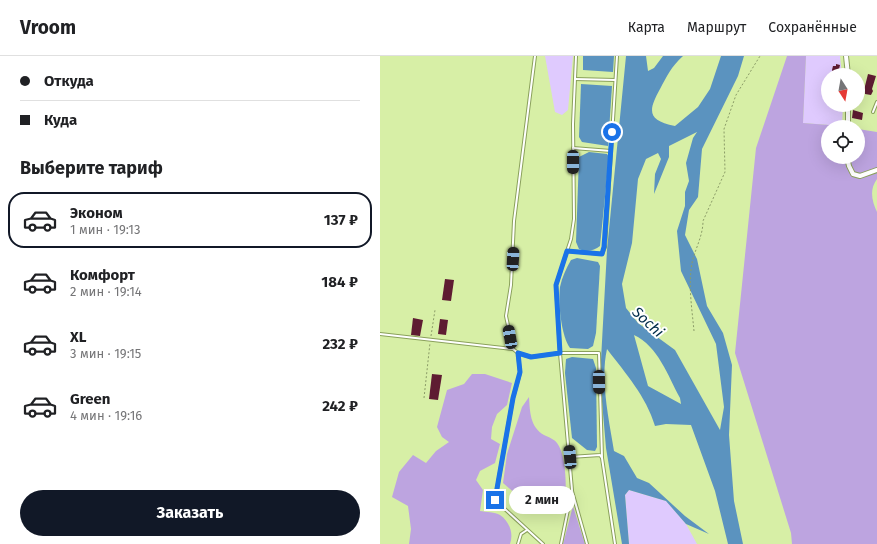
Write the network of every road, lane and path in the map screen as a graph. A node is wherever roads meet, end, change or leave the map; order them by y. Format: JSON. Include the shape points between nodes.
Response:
{"nodes":[{"id":1,"x":535,"y":56,"type":"edge"},
{"id":2,"x":576,"y":56,"type":"edge"},
{"id":3,"x":617,"y":56,"type":"edge"},
{"id":4,"x":760,"y":56,"type":"edge"},
{"id":5,"x":846,"y":56,"type":"edge"},
{"id":6,"x":847,"y":68,"type":"edge"},
{"id":7,"x":575,"y":79,"type":"junction"},
{"id":8,"x":616,"y":80,"type":"junction"},
{"id":9,"x":877,"y":102,"type":"edge"},
{"id":10,"x":873,"y":112,"type":"dead end"},
{"id":11,"x":573,"y":148,"type":"junction"},
{"id":12,"x":611,"y":151,"type":"junction"},
{"id":13,"x":849,"y":164,"type":"edge"},
{"id":14,"x":877,"y":170,"type":"edge"},
{"id":15,"x":567,"y":251,"type":"junction"},
{"id":16,"x":436,"y":310,"type":"dead end"},
{"id":17,"x":694,"y":331,"type":"dead end"},
{"id":18,"x":380,"y":334,"type":"edge"},
{"id":19,"x":431,"y":339,"type":"junction"},
{"id":20,"x":513,"y":349,"type":"junction"},
{"id":21,"x":518,"y":353,"type":"junction"},
{"id":22,"x":560,"y":353,"type":"junction"},
{"id":23,"x":424,"y":398,"type":"dead end"},
{"id":24,"x":570,"y":457,"type":"junction"},
{"id":25,"x":602,"y":458,"type":"junction"},
{"id":26,"x":572,"y":490,"type":"junction"},
{"id":27,"x":527,"y":530,"type":"junction"},
{"id":28,"x":518,"y":544,"type":"edge"},
{"id":29,"x":543,"y":544,"type":"edge"},
{"id":30,"x":561,"y":544,"type":"edge"},
{"id":31,"x":587,"y":544,"type":"edge"},
{"id":32,"x":615,"y":544,"type":"edge"}],
"edges":[{"from":1,"to":20,"type":"lane","via":[[515,213],[511,285],[506,316]]},
{"from":2,"to":7,"type":"lane"},
{"from":3,"to":8,"type":"lane"},
{"from":4,"to":17,"type":"path","via":[[736,95],[724,129],[725,172],[703,221],[692,265]]},
{"from":5,"to":6,"type":"street"},
{"from":7,"to":8,"type":"lane"},
{"from":7,"to":11,"type":"lane"},
{"from":8,"to":12,"type":"lane"},
{"from":9,"to":10,"type":"lane"},
{"from":11,"to":12,"type":"lane"},
{"from":11,"to":15,"type":"lane","via":[[574,219]]},
{"from":12,"to":15,"type":"lane","via":[[602,254]]},
{"from":13,"to":14,"type":"street","via":[[853,174],[860,176]]},
{"from":15,"to":22,"type":"lane","via":[[556,285]]},
{"from":16,"to":19,"type":"path"},
{"from":18,"to":19,"type":"lane"},
{"from":19,"to":20,"type":"lane"},
{"from":19,"to":23,"type":"path"},
{"from":20,"to":21,"type":"lane"},
{"from":21,"to":22,"type":"lane","via":[[531,357]]},
{"from":21,"to":27,"type":"lane","via":[[520,372],[495,500]]},
{"from":22,"to":24,"type":"lane"},
{"from":22,"to":25,"type":"lane","via":[[599,352]]},
{"from":24,"to":25,"type":"lane","via":[[600,455]]},
{"from":24,"to":26,"type":"lane"},
{"from":25,"to":32,"type":"lane"},
{"from":26,"to":30,"type":"lane"},
{"from":26,"to":31,"type":"lane"},
{"from":27,"to":28,"type":"lane","via":[[521,534]]},
{"from":27,"to":29,"type":"lane"}]}
